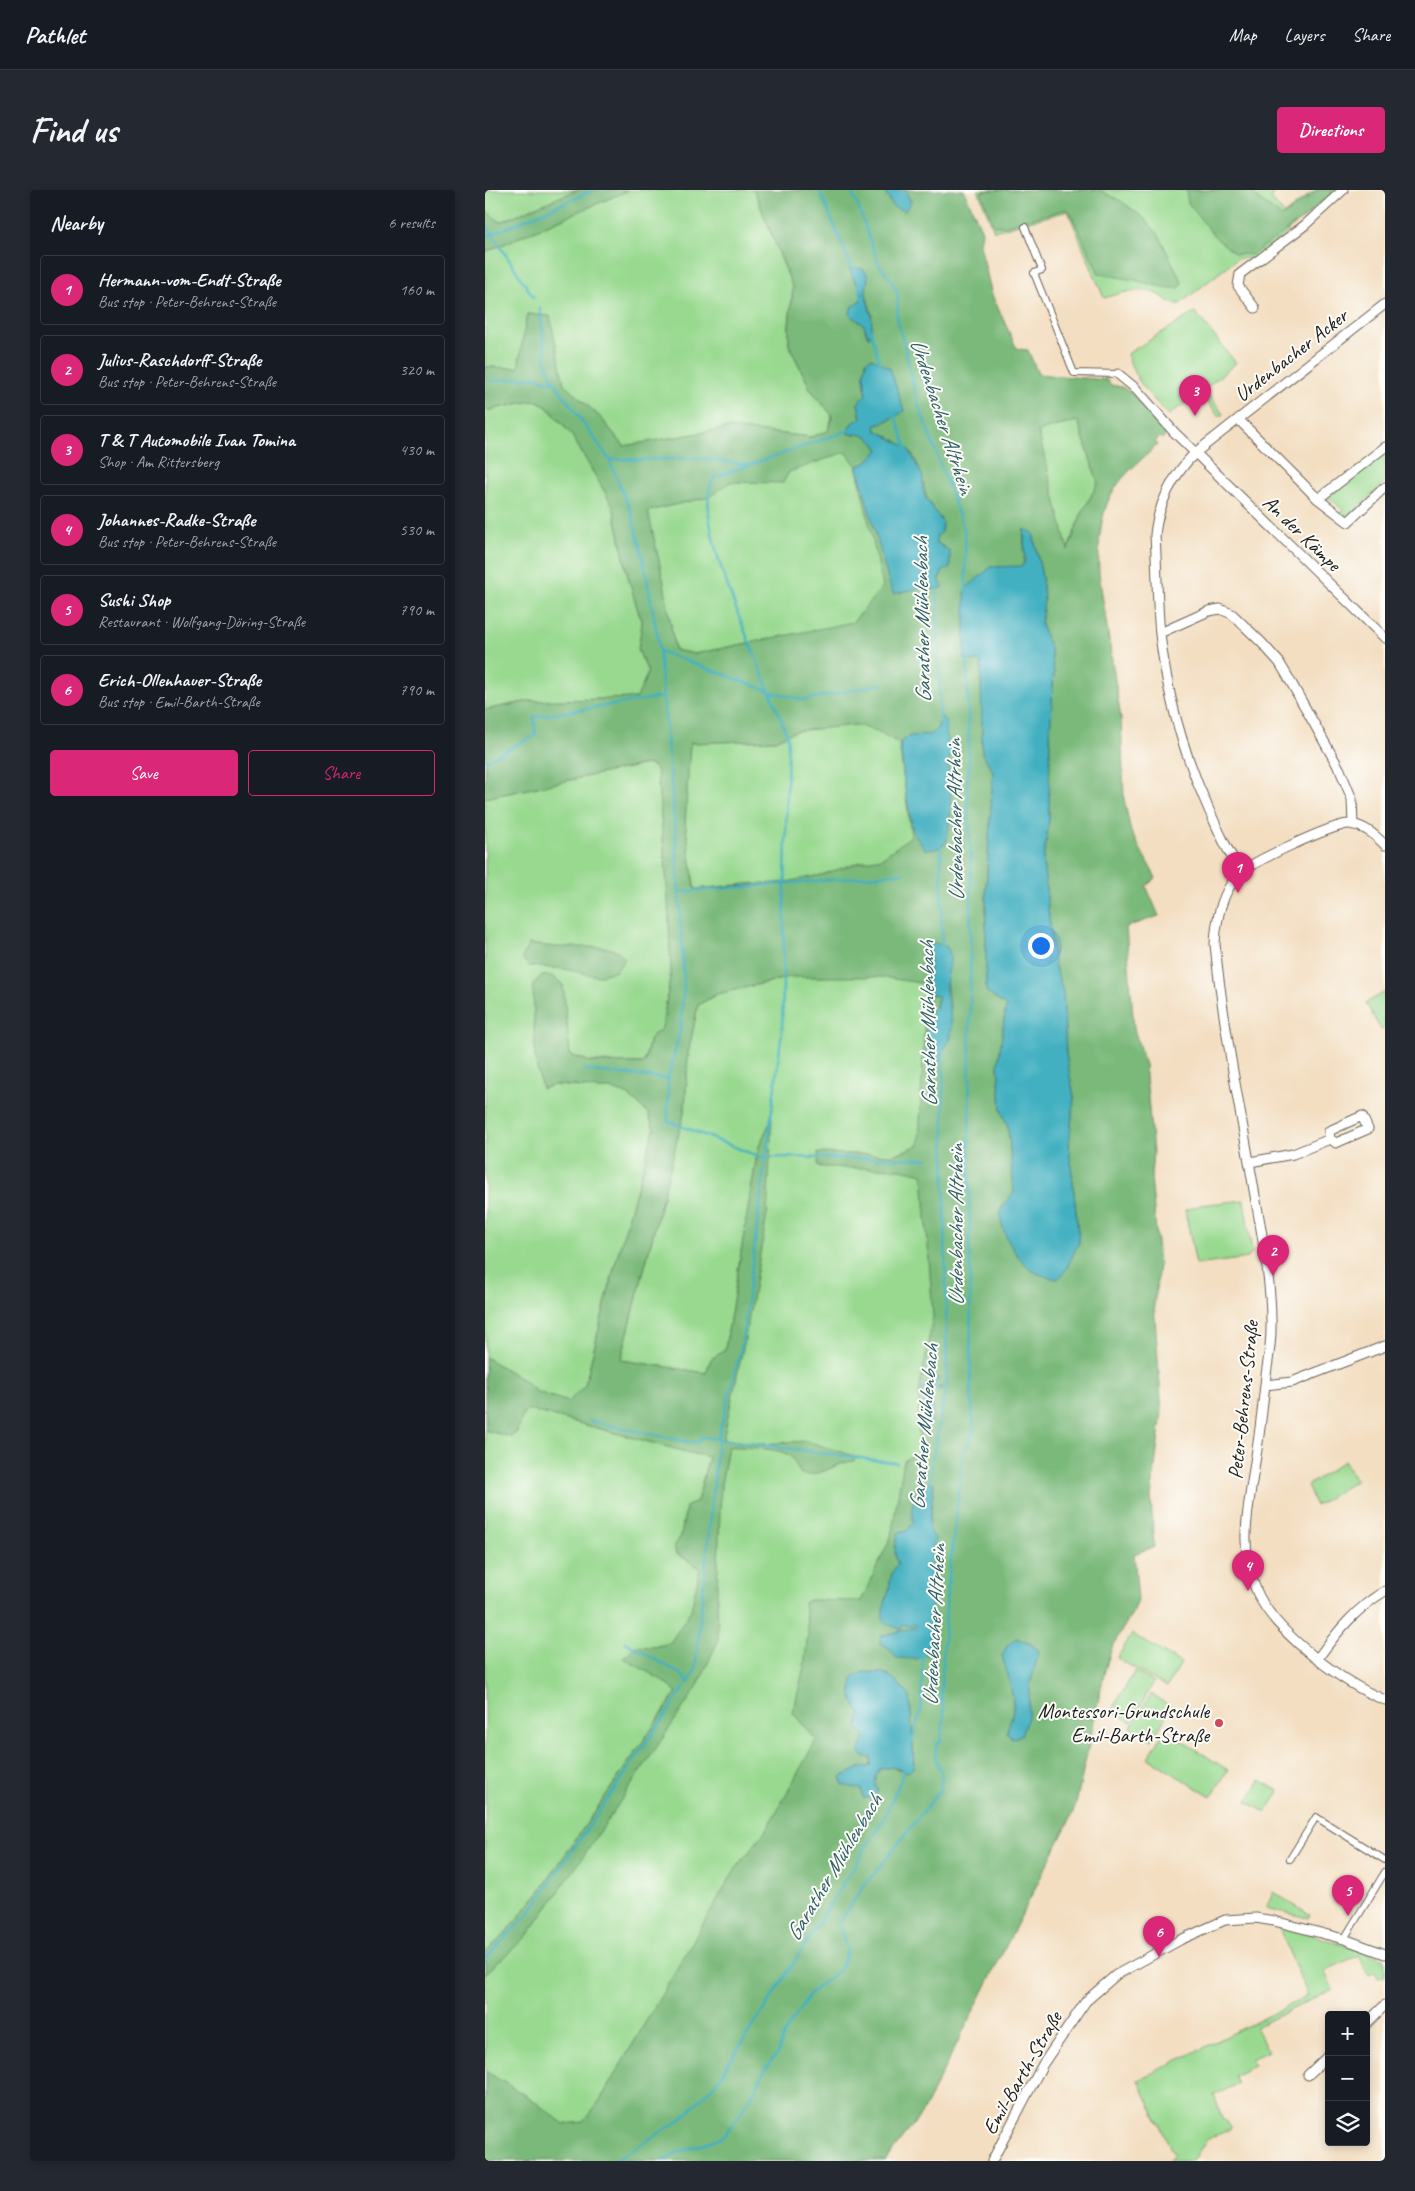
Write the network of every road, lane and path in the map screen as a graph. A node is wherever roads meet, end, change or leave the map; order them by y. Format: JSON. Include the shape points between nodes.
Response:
{"nodes":[{"id":1,"x":1343,"y":190,"type":"edge"},
{"id":2,"x":1025,"y":227,"type":"dead end"},
{"id":3,"x":1385,"y":304,"type":"edge"},
{"id":4,"x":1255,"y":308,"type":"dead end"},
{"id":5,"x":1118,"y":374,"type":"joint"},
{"id":6,"x":1238,"y":419,"type":"junction"},
{"id":7,"x":1385,"y":447,"type":"edge"},
{"id":8,"x":1195,"y":453,"type":"junction"},
{"id":9,"x":1385,"y":487,"type":"edge"},
{"id":10,"x":1318,"y":499,"type":"junction"},
{"id":11,"x":1160,"y":633,"type":"junction"},
{"id":12,"x":1384,"y":634,"type":"edge"},
{"id":13,"x":1353,"y":825,"type":"junction"},
{"id":14,"x":1385,"y":845,"type":"edge"},
{"id":15,"x":1241,"y":870,"type":"junction"},
{"id":16,"x":1330,"y":1139,"type":"dead end"},
{"id":17,"x":1250,"y":1162,"type":"junction"},
{"id":18,"x":1385,"y":1346,"type":"edge"},
{"id":19,"x":1265,"y":1384,"type":"junction"},
{"id":20,"x":1385,"y":1591,"type":"edge"},
{"id":21,"x":1318,"y":1658,"type":"junction"},
{"id":22,"x":1385,"y":1700,"type":"edge"},
{"id":23,"x":1290,"y":1859,"type":"dead end"},
{"id":24,"x":1385,"y":1860,"type":"edge"},
{"id":25,"x":1385,"y":1872,"type":"edge"},
{"id":26,"x":1344,"y":1939,"type":"junction"},
{"id":27,"x":1385,"y":1954,"type":"edge"},
{"id":28,"x":1385,"y":2005,"type":"edge"},
{"id":29,"x":1370,"y":2020,"type":"edge"},
{"id":30,"x":1328,"y":2056,"type":"edge"},
{"id":31,"x":1308,"y":2075,"type":"dead end"},
{"id":32,"x":992,"y":2161,"type":"edge"}],
"edges":[{"from":1,"to":4,"type":"street","via":[[1305,225],[1240,274],[1238,286]]},
{"from":2,"to":5,"type":"street","via":[[1042,270],[1034,273],[1074,373]]},
{"from":3,"to":6,"type":"street","name":"Urdenbacher Acker"},
{"from":5,"to":8,"type":"street","name":"An der Kämpe"},
{"from":6,"to":8,"type":"street","name":"Urdenbacher Acker"},
{"from":6,"to":10,"type":"street"},
{"from":7,"to":10,"type":"street"},
{"from":8,"to":11,"type":"street","name":"Urdenbacher Acker","via":[[1169,488],[1156,520]]},
{"from":8,"to":12,"type":"street","name":"An der Kämpe"},
{"from":9,"to":10,"type":"street","via":[[1348,522]]},
{"from":11,"to":13,"type":"street","via":[[1220,609],[1232,614],[1262,643],[1279,662],[1340,770],[1352,799]]},
{"from":11,"to":15,"type":"street","name":"Urdenbacher Acker","via":[[1175,715],[1197,782],[1232,859]]},
{"from":13,"to":14,"type":"street","via":[[1367,830]]},
{"from":13,"to":15,"type":"street","via":[[1335,827]]},
{"from":15,"to":17,"type":"street","name":"Peter-Behrens-Straße","via":[[1221,906],[1215,944],[1233,1073]]},
{"from":16,"to":17,"type":"street","via":[[1293,1154]]},
{"from":17,"to":19,"type":"street","name":"Peter-Behrens-Straße","via":[[1268,1277],[1271,1330]]},
{"from":18,"to":19,"type":"street","via":[[1292,1382]]},
{"from":19,"to":21,"type":"street","name":"Peter-Behrens-Straße","via":[[1246,1517],[1247,1562],[1257,1592],[1271,1616],[1295,1642]]},
{"from":20,"to":21,"type":"street","via":[[1361,1607],[1337,1631]]},
{"from":21,"to":22,"type":"street","name":"Peter-Behrens-Straße","via":[[1357,1686]]},
{"from":23,"to":24,"type":"street","via":[[1316,1817]]},
{"from":25,"to":26,"type":"street"},
{"from":26,"to":27,"type":"street","name":"Emil-Barth-Straße"},
{"from":26,"to":32,"type":"street","name":"Emil-Barth-Straße","via":[[1274,1920],[1225,1920],[1116,1975],[1092,1994],[1063,2032],[1034,2079]]},
{"from":28,"to":29,"type":"street"},
{"from":30,"to":31,"type":"street"}]}
